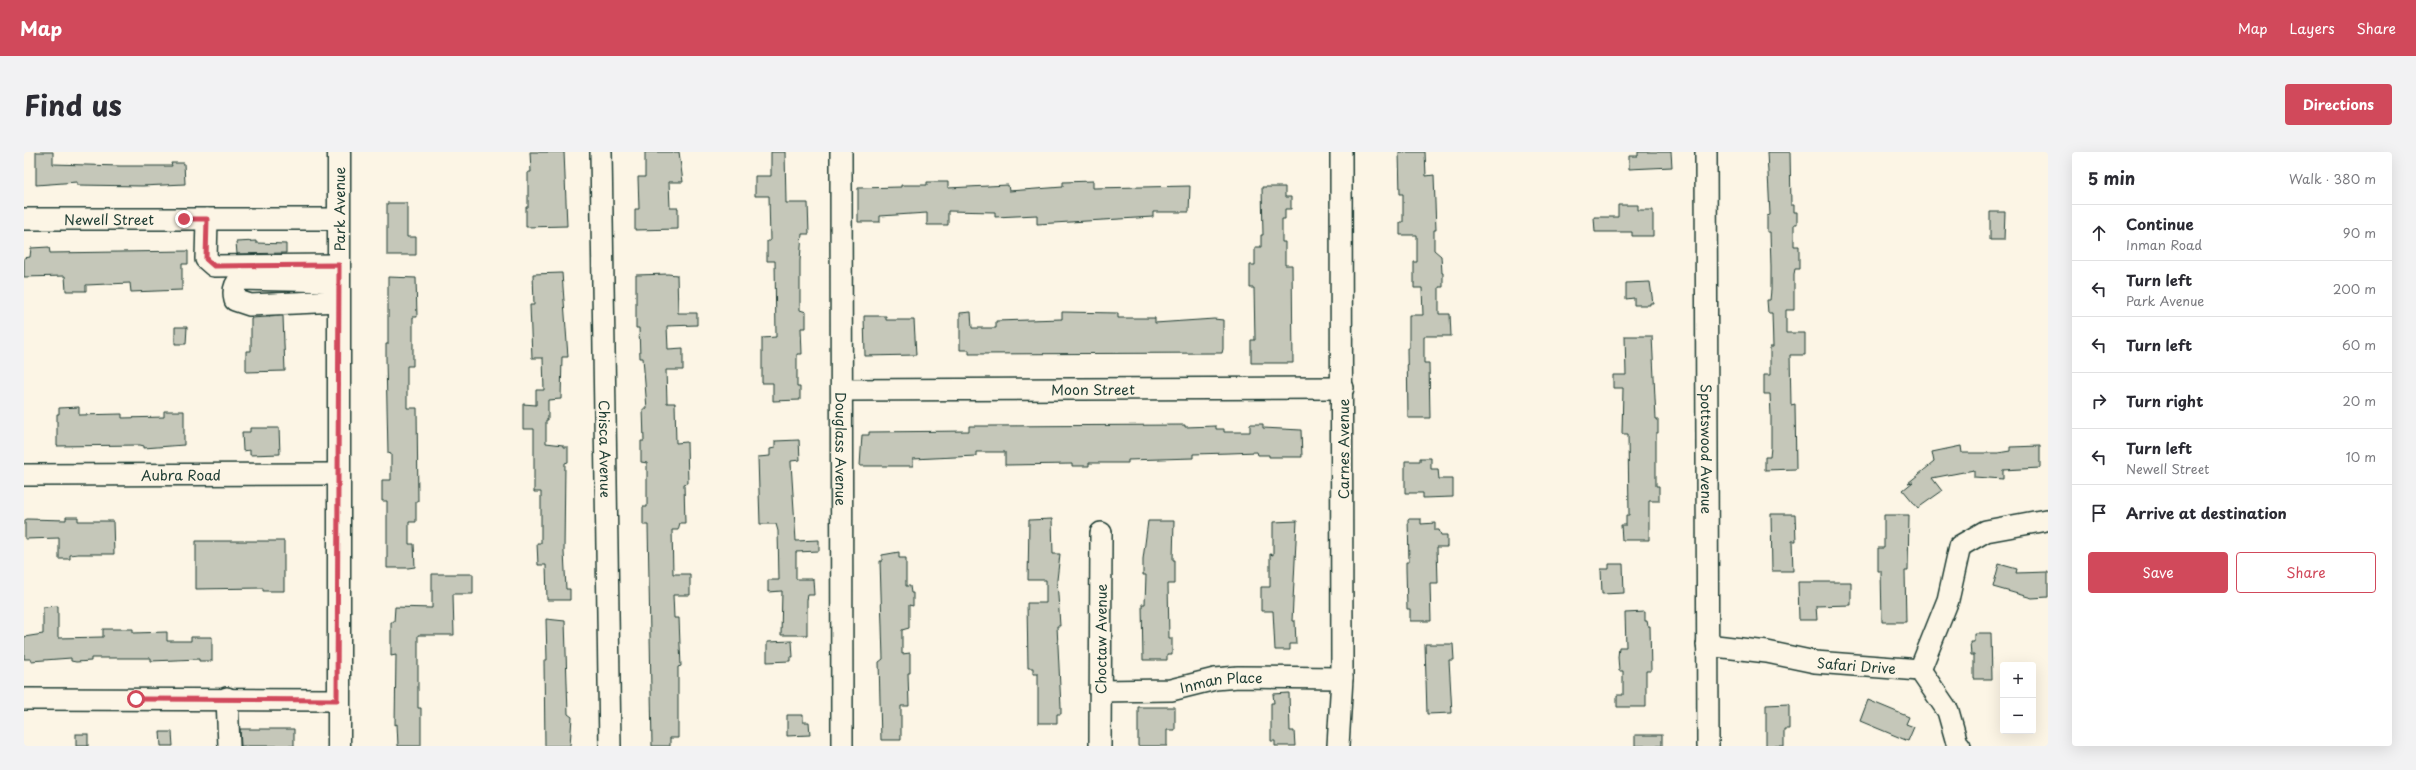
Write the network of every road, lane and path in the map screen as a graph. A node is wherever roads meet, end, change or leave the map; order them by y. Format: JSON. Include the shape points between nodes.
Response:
{"nodes":[{"id":1,"x":339,"y":152,"type":"edge"},
{"id":2,"x":601,"y":152,"type":"edge"},
{"id":3,"x":841,"y":152,"type":"edge"},
{"id":4,"x":1341,"y":152,"type":"edge"},
{"id":5,"x":1706,"y":152,"type":"edge"},
{"id":6,"x":24,"y":219,"type":"edge"},
{"id":7,"x":207,"y":219,"type":"junction"},
{"id":8,"x":339,"y":219,"type":"junction"},
{"id":9,"x":339,"y":282,"type":"junction"},
{"id":10,"x":1343,"y":388,"type":"junction"},
{"id":11,"x":842,"y":390,"type":"junction"},
{"id":12,"x":339,"y":474,"type":"junction"},
{"id":13,"x":24,"y":475,"type":"edge"},
{"id":14,"x":2046,"y":520,"type":"dead end"},
{"id":15,"x":1101,"y":533,"type":"dead end"},
{"id":16,"x":1707,"y":645,"type":"junction"},
{"id":17,"x":1920,"y":670,"type":"junction"},
{"id":18,"x":1342,"y":678,"type":"junction"},
{"id":19,"x":1100,"y":691,"type":"junction"},
{"id":20,"x":228,"y":698,"type":"junction"},
{"id":21,"x":24,"y":699,"type":"edge"},
{"id":22,"x":337,"y":700,"type":"junction"},
{"id":23,"x":229,"y":746,"type":"edge"},
{"id":24,"x":339,"y":746,"type":"edge"},
{"id":25,"x":610,"y":746,"type":"edge"},
{"id":26,"x":842,"y":746,"type":"edge"},
{"id":27,"x":1100,"y":746,"type":"edge"},
{"id":28,"x":1338,"y":746,"type":"edge"},
{"id":29,"x":1708,"y":746,"type":"edge"},
{"id":30,"x":1960,"y":746,"type":"edge"}],
"edges":[{"from":1,"to":8,"type":"main road","name":"Park Avenue"},
{"from":2,"to":25,"type":"street","name":"Chisca Avenue"},
{"from":3,"to":11,"type":"street","name":"Douglass Avenue"},
{"from":4,"to":10,"type":"street","name":"Carnes Avenue"},
{"from":5,"to":16,"type":"street","name":"Spottswood Avenue"},
{"from":6,"to":7,"type":"street","name":"Newell Street"},
{"from":7,"to":8,"type":"street","name":"Newell Street"},
{"from":7,"to":9,"type":"street","via":[[206,259],[214,266]]},
{"from":8,"to":9,"type":"main road","name":"Park Avenue"},
{"from":9,"to":12,"type":"main road","name":"Park Avenue"},
{"from":10,"to":11,"type":"street","name":"Moon Street"},
{"from":10,"to":18,"type":"street","name":"Carnes Avenue"},
{"from":11,"to":26,"type":"street","name":"Douglass Avenue"},
{"from":12,"to":13,"type":"street","name":"Aubra Road"},
{"from":12,"to":22,"type":"main road","name":"Park Avenue"},
{"from":14,"to":17,"type":"street","via":[[1986,531],[1960,546],[1948,600]]},
{"from":15,"to":19,"type":"street","name":"Choctaw Avenue"},
{"from":16,"to":17,"type":"street","name":"Safari Drive","via":[[1767,652],[1815,662]]},
{"from":16,"to":29,"type":"street","name":"Spottswood Avenue"},
{"from":17,"to":30,"type":"street","via":[[1948,711]]},
{"from":18,"to":19,"type":"street","name":"Inman Place","via":[[1238,677],[1215,679],[1171,690]]},
{"from":18,"to":28,"type":"street","name":"Carnes Avenue"},
{"from":19,"to":27,"type":"street","name":"Choctaw Avenue"},
{"from":20,"to":21,"type":"street"},
{"from":20,"to":22,"type":"street"},
{"from":20,"to":23,"type":"street"},
{"from":22,"to":24,"type":"main road","name":"Park Avenue"}]}
